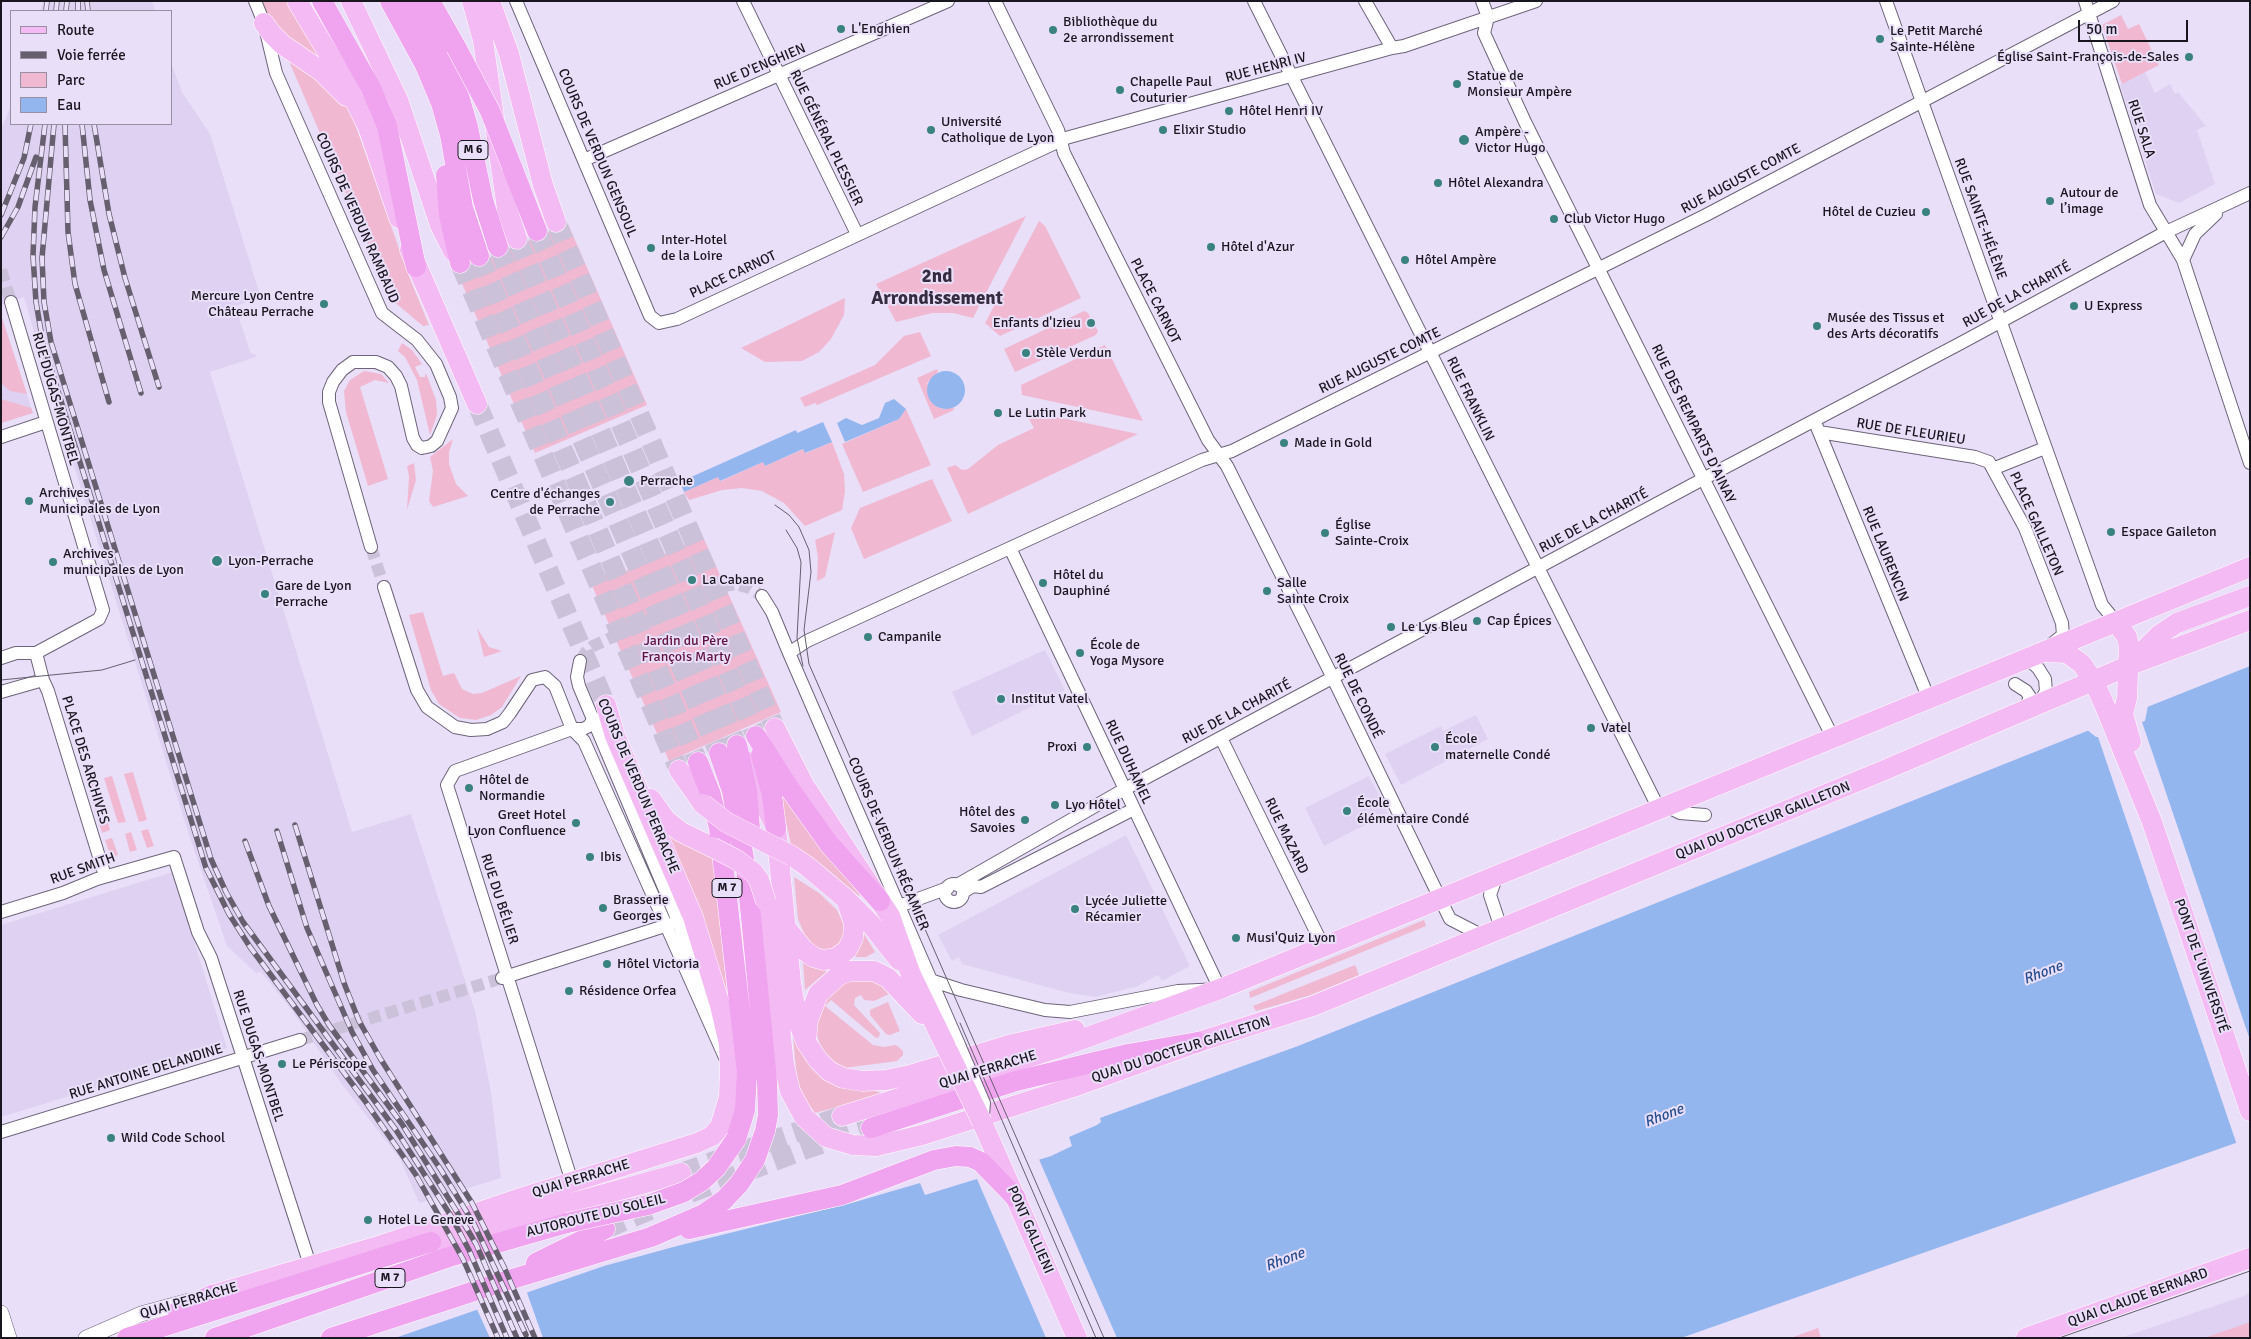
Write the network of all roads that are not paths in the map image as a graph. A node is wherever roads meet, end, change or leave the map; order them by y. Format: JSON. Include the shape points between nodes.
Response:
{"nodes":[{"id":1,"x":255,"y":1,"type":"edge"},
{"id":2,"x":297,"y":1,"type":"edge"},
{"id":3,"x":322,"y":1,"type":"edge"},
{"id":4,"x":351,"y":1,"type":"edge"},
{"id":5,"x":390,"y":1,"type":"edge"},
{"id":6,"x":412,"y":1,"type":"edge"},
{"id":7,"x":430,"y":1,"type":"edge"},
{"id":8,"x":472,"y":1,"type":"edge"},
{"id":9,"x":490,"y":1,"type":"edge"},
{"id":10,"x":516,"y":1,"type":"edge"},
{"id":11,"x":743,"y":1,"type":"edge"},
{"id":12,"x":948,"y":1,"type":"edge"},
{"id":13,"x":995,"y":1,"type":"edge"},
{"id":14,"x":1254,"y":1,"type":"edge"},
{"id":15,"x":1365,"y":1,"type":"edge"},
{"id":16,"x":1482,"y":1,"type":"edge"},
{"id":17,"x":1536,"y":1,"type":"edge"},
{"id":18,"x":1886,"y":1,"type":"edge"},
{"id":19,"x":2113,"y":1,"type":"edge"},
{"id":20,"x":2086,"y":8,"type":"edge"},
{"id":21,"x":1488,"y":17,"type":"junction"},
{"id":22,"x":264,"y":23,"type":"junction"},
{"id":23,"x":1392,"y":48,"type":"junction"},
{"id":24,"x":433,"y":60,"type":"junction"},
{"id":25,"x":778,"y":75,"type":"junction"},
{"id":26,"x":1292,"y":76,"type":"junction"},
{"id":27,"x":1921,"y":101,"type":"junction"},
{"id":28,"x":442,"y":103,"type":"junction"},
{"id":29,"x":360,"y":112,"type":"junction"},
{"id":30,"x":1060,"y":140,"type":"junction"},
{"id":31,"x":584,"y":160,"type":"junction"},
{"id":32,"x":2250,"y":193,"type":"edge"},
{"id":33,"x":2228,"y":204,"type":"junction"},
{"id":34,"x":556,"y":222,"type":"tunnel mouth"},
{"id":35,"x":537,"y":231,"type":"tunnel mouth"},
{"id":36,"x":2166,"y":232,"type":"junction"},
{"id":37,"x":857,"y":234,"type":"junction"},
{"id":38,"x":517,"y":239,"type":"tunnel mouth"},
{"id":39,"x":498,"y":247,"type":"tunnel mouth"},
{"id":40,"x":479,"y":256,"type":"tunnel mouth"},
{"id":41,"x":2183,"y":260,"type":"junction"},
{"id":42,"x":460,"y":263,"type":"joint"},
{"id":43,"x":416,"y":267,"type":"junction"},
{"id":44,"x":1598,"y":268,"type":"junction"},
{"id":45,"x":11,"y":302,"type":"tunnel mouth"},
{"id":46,"x":650,"y":316,"type":"joint"},
{"id":47,"x":2002,"y":321,"type":"junction"},
{"id":48,"x":1431,"y":352,"type":"junction"},
{"id":49,"x":477,"y":404,"type":"tunnel mouth"},
{"id":50,"x":46,"y":422,"type":"junction"},
{"id":51,"x":1816,"y":426,"type":"junction"},
{"id":52,"x":1,"y":437,"type":"edge"},
{"id":53,"x":2045,"y":448,"type":"junction"},
{"id":54,"x":1219,"y":455,"type":"junction"},
{"id":55,"x":2250,"y":463,"type":"edge"},
{"id":56,"x":1995,"y":468,"type":"junction"},
{"id":57,"x":1703,"y":479,"type":"junction"},
{"id":58,"x":371,"y":547,"type":"tunnel mouth"},
{"id":59,"x":1010,"y":548,"type":"junction"},
{"id":60,"x":1538,"y":568,"type":"junction"},
{"id":61,"x":2250,"y":568,"type":"edge"},
{"id":62,"x":384,"y":586,"type":"tunnel mouth"},
{"id":63,"x":762,"y":596,"type":"tunnel mouth"},
{"id":64,"x":2250,"y":596,"type":"edge"},
{"id":65,"x":2250,"y":620,"type":"edge"},
{"id":66,"x":2116,"y":622,"type":"junction"},
{"id":67,"x":36,"y":653,"type":"junction"},
{"id":68,"x":790,"y":653,"type":"junction"},
{"id":69,"x":2035,"y":656,"type":"junction"},
{"id":70,"x":1,"y":658,"type":"edge"},
{"id":71,"x":580,"y":661,"type":"tunnel mouth"},
{"id":72,"x":2128,"y":666,"type":"junction"},
{"id":73,"x":1333,"y":678,"type":"junction"},
{"id":74,"x":43,"y":680,"type":"junction"},
{"id":75,"x":2094,"y":682,"type":"junction"},
{"id":76,"x":2015,"y":684,"type":"dead end"},
{"id":77,"x":579,"y":686,"type":"junction"},
{"id":78,"x":1,"y":692,"type":"edge"},
{"id":79,"x":558,"y":695,"type":"junction"},
{"id":80,"x":1929,"y":699,"type":"junction"},
{"id":81,"x":2031,"y":709,"type":"junction"},
{"id":82,"x":600,"y":712,"type":"junction"},
{"id":83,"x":2117,"y":717,"type":"junction"},
{"id":84,"x":775,"y":728,"type":"tunnel mouth"},
{"id":85,"x":572,"y":730,"type":"junction"},
{"id":86,"x":1221,"y":738,"type":"junction"},
{"id":87,"x":1833,"y":738,"type":"junction"},
{"id":88,"x":737,"y":745,"type":"joint"},
{"id":89,"x":719,"y":754,"type":"tunnel mouth"},
{"id":90,"x":698,"y":762,"type":"tunnel mouth"},
{"id":91,"x":679,"y":770,"type":"tunnel mouth"},
{"id":92,"x":1124,"y":789,"type":"junction"},
{"id":93,"x":1662,"y":808,"type":"junction"},
{"id":94,"x":1134,"y":809,"type":"junction"},
{"id":95,"x":1705,"y":815,"type":"dead end"},
{"id":96,"x":776,"y":828,"type":"junction"},
{"id":97,"x":174,"y":857,"type":"joint"},
{"id":98,"x":105,"y":876,"type":"junction"},
{"id":99,"x":747,"y":876,"type":"junction"},
{"id":100,"x":1496,"y":878,"type":"junction"},
{"id":101,"x":956,"y":888,"type":"junction"},
{"id":102,"x":846,"y":900,"type":"junction"},
{"id":103,"x":1441,"y":901,"type":"junction"},
{"id":104,"x":889,"y":903,"type":"junction"},
{"id":105,"x":1,"y":912,"type":"edge"},
{"id":106,"x":678,"y":921,"type":"junction"},
{"id":107,"x":665,"y":926,"type":"junction"},
{"id":108,"x":786,"y":928,"type":"junction"},
{"id":109,"x":1492,"y":932,"type":"junction"},
{"id":110,"x":1324,"y":948,"type":"junction"},
{"id":111,"x":505,"y":977,"type":"junction"},
{"id":112,"x":921,"y":978,"type":"junction"},
{"id":113,"x":1220,"y":989,"type":"junction"},
{"id":114,"x":1133,"y":1021,"type":"junction"},
{"id":115,"x":938,"y":1032,"type":"junction"},
{"id":116,"x":300,"y":1040,"type":"tunnel mouth"},
{"id":117,"x":806,"y":1042,"type":"junction"},
{"id":118,"x":1198,"y":1042,"type":"junction"},
{"id":119,"x":954,"y":1049,"type":"junction"},
{"id":120,"x":243,"y":1057,"type":"junction"},
{"id":121,"x":730,"y":1068,"type":"junction"},
{"id":122,"x":2250,"y":1111,"type":"edge"},
{"id":123,"x":842,"y":1116,"type":"tunnel mouth"},
{"id":124,"x":871,"y":1128,"type":"tunnel mouth"},
{"id":125,"x":1,"y":1132,"type":"edge"},
{"id":126,"x":681,"y":1172,"type":"tunnel mouth"},
{"id":127,"x":572,"y":1182,"type":"junction"},
{"id":128,"x":1016,"y":1198,"type":"junction"},
{"id":129,"x":605,"y":1229,"type":"tunnel mouth"},
{"id":130,"x":651,"y":1238,"type":"junction"},
{"id":131,"x":431,"y":1242,"type":"junction"},
{"id":132,"x":382,"y":1245,"type":"junction"},
{"id":133,"x":2250,"y":1258,"type":"edge"},
{"id":134,"x":310,"y":1265,"type":"junction"},
{"id":135,"x":499,"y":1283,"type":"junction"},
{"id":136,"x":212,"y":1295,"type":"junction"},
{"id":137,"x":1,"y":1313,"type":"edge"},
{"id":138,"x":9,"y":1338,"type":"edge"},
{"id":139,"x":86,"y":1338,"type":"edge"},
{"id":140,"x":122,"y":1338,"type":"edge"},
{"id":141,"x":127,"y":1338,"type":"edge"},
{"id":142,"x":214,"y":1338,"type":"edge"},
{"id":143,"x":331,"y":1338,"type":"edge"},
{"id":144,"x":1077,"y":1338,"type":"edge"},
{"id":145,"x":2026,"y":1338,"type":"edge"}],
"edges":[{"from":1,"to":22,"type":"street","name":"COURS DE VERDUN RAMBAUD"},
{"from":2,"to":29,"type":"main road","via":[[345,80]]},
{"from":3,"to":43,"type":"highway","via":[[387,126]]},
{"from":4,"to":42,"type":"main road","via":[[398,100],[440,225]]},
{"from":5,"to":24,"type":"highway","number":"M 6"},
{"from":6,"to":24,"type":"highway","number":"M 6"},
{"from":7,"to":35,"type":"highway","bridge":true,"via":[[480,90]]},
{"from":8,"to":38,"type":"main road","via":[[483,40],[507,209]]},
{"from":9,"to":34,"type":"main road","via":[[509,54],[543,185]]},
{"from":10,"to":31,"type":"street","name":"COURS DE VERDUN GENSOUL"},
{"from":11,"to":25,"type":"street","name":"RUE GÉNÉRAL PLESSIER"},
{"from":12,"to":25,"type":"street","name":"RUE D'ENGHIEN"},
{"from":13,"to":30,"type":"street"},
{"from":14,"to":26,"type":"street","name":"RUE FRANKLIN"},
{"from":15,"to":23,"type":"street"},
{"from":16,"to":21,"type":"street"},
{"from":17,"to":21,"type":"street","name":"RUE HENRI IV"},
{"from":18,"to":27,"type":"street","name":"RUE SAINTE-HÉLÈNE"},
{"from":19,"to":20,"type":"street","name":"RUE AUGUSTE COMTE"},
{"from":20,"to":27,"type":"street","name":"RUE AUGUSTE COMTE"},
{"from":20,"to":36,"type":"street","name":"RUE SALA","via":[[2150,205]]},
{"from":21,"to":23,"type":"street","name":"RUE HENRI IV"},
{"from":21,"to":44,"type":"street","name":"RUE DES REMPARTS D'AINAY","via":[[1484,33]]},
{"from":22,"to":29,"type":"main road","via":[[283,45],[331,80]]},
{"from":22,"to":58,"type":"street","name":"COURS DE VERDUN RAMBAUD","via":[[276,73],[382,313],[417,340],[436,364],[451,403],[448,421],[437,441],[422,448],[413,438],[401,386],[388,367],[376,362],[353,362],[333,382],[329,402]]},
{"from":23,"to":26,"type":"street","name":"RUE HENRI IV"},
{"from":24,"to":28,"type":"highway","number":"M 6"},
{"from":24,"to":39,"type":"highway","number":"M 6","via":[[463,110],[483,200]]},
{"from":25,"to":31,"type":"street","name":"RUE D'ENGHIEN"},
{"from":25,"to":37,"type":"street","name":"RUE GÉNÉRAL PLESSIER"},
{"from":26,"to":30,"type":"street","name":"RUE HENRI IV"},
{"from":26,"to":48,"type":"street","name":"RUE FRANKLIN"},
{"from":27,"to":44,"type":"street","name":"RUE AUGUSTE COMTE","via":[[1718,209]]},
{"from":27,"to":47,"type":"street","name":"RUE SAINTE-HÉLÈNE"},
{"from":28,"to":40,"type":"highway","number":"M 6","via":[[463,208]]},
{"from":28,"to":42,"type":"highway","via":[[449,215]]},
{"from":29,"to":43,"type":"main road","via":[[373,139]]},
{"from":30,"to":37,"type":"street","name":"PLACE CARNOT"},
{"from":30,"to":54,"type":"street","name":"PLACE CARNOT","via":[[1204,432]]},
{"from":31,"to":46,"type":"street","name":"COURS DE VERDUN GENSOUL"},
{"from":32,"to":33,"type":"street","name":"RUE DE LA CHARITÉ"},
{"from":33,"to":36,"type":"street","name":"RUE DE LA CHARITÉ"},
{"from":33,"to":41,"type":"street","via":[[2195,234]]},
{"from":36,"to":41,"type":"street","name":"RUE SALA"},
{"from":36,"to":47,"type":"street","name":"RUE DE LA CHARITÉ"},
{"from":37,"to":46,"type":"street","name":"PLACE CARNOT","via":[[676,319],[659,323]]},
{"from":41,"to":55,"type":"street","name":"RUE SALA"},
{"from":43,"to":49,"type":"main road"},
{"from":44,"to":48,"type":"street","name":"RUE AUGUSTE COMTE"},
{"from":44,"to":57,"type":"street","name":"RUE DES REMPARTS D'AINAY"},
{"from":45,"to":50,"type":"street","name":"RUE DUGAS-MONTBEL"},
{"from":47,"to":51,"type":"street","name":"RUE DE LA CHARITÉ"},
{"from":47,"to":53,"type":"street","name":"RUE SAINTE-HÉLÈNE"},
{"from":48,"to":54,"type":"street","name":"RUE AUGUSTE COMTE"},
{"from":48,"to":60,"type":"street","name":"RUE FRANKLIN"},
{"from":50,"to":52,"type":"street"},
{"from":50,"to":67,"type":"street","name":"RUE DUGAS-MONTBEL","via":[[103,610],[99,619]]},
{"from":51,"to":56,"type":"street","name":"RUE DE FLEURIEU","via":[[1984,459]]},
{"from":51,"to":57,"type":"street","name":"RUE DE LA CHARITÉ"},
{"from":51,"to":80,"type":"street","name":"RUE LAURENCIN"},
{"from":53,"to":56,"type":"street","name":"PLACE GAILLETON"},
{"from":53,"to":66,"type":"street","via":[[2102,605]]},
{"from":54,"to":59,"type":"street"},
{"from":54,"to":73,"type":"street","name":"RUE DE CONDÉ"},
{"from":56,"to":69,"type":"street","name":"PLACE GAILLETON","via":[[2024,528],[2062,623],[2063,634]]},
{"from":57,"to":60,"type":"street","name":"RUE DE LA CHARITÉ"},
{"from":57,"to":87,"type":"street","name":"RUE DES REMPARTS D'AINAY"},
{"from":59,"to":68,"type":"street","via":[[807,641]]},
{"from":59,"to":92,"type":"street","name":"RUE DUHAMEL"},
{"from":60,"to":73,"type":"street","name":"RUE DE LA CHARITÉ"},
{"from":60,"to":93,"type":"street","name":"RUE FRANKLIN"},
{"from":61,"to":66,"type":"main road"},
{"from":62,"to":79,"type":"street","via":[[417,690],[436,715],[455,726],[487,729],[503,722],[532,680],[541,677],[550,680]]},
{"from":63,"to":68,"type":"street","name":"COURS DE VERDUN RÉCAMIER"},
{"from":64,"to":72,"type":"main road","name":"QUAI DU DOCTEUR GAILLETON","via":[[2177,623],[2159,635]]},
{"from":65,"to":72,"type":"main road","name":"QUAI DU DOCTEUR GAILLETON"},
{"from":66,"to":69,"type":"main road"},
{"from":66,"to":72,"type":"main road","via":[[2127,637]]},
{"from":67,"to":70,"type":"street","via":[[16,653]]},
{"from":67,"to":74,"type":"street","name":"PLACE DES ARCHIVES"},
{"from":68,"to":104,"type":"street","name":"COURS DE VERDUN RÉCAMIER"},
{"from":69,"to":75,"type":"main road","via":[[2067,653],[2082,664]]},
{"from":69,"to":80,"type":"main road"},
{"from":69,"to":81,"type":"street","via":[[2046,679],[2046,691]]},
{"from":71,"to":77,"type":"street","name":"COURS DE VERDUN PERRACHE"},
{"from":72,"to":75,"type":"main road","name":"QUAI DU DOCTEUR GAILLETON"},
{"from":72,"to":83,"type":"main road","name":"PONT DE L'UNIVERSITÉ"},
{"from":73,"to":86,"type":"street","name":"RUE DE LA CHARITÉ"},
{"from":73,"to":103,"type":"street","name":"RUE DE CONDÉ"},
{"from":74,"to":78,"type":"street"},
{"from":74,"to":98,"type":"street","name":"PLACE DES ARCHIVES"},
{"from":75,"to":81,"type":"main road","name":"QUAI DU DOCTEUR GAILLETON"},
{"from":75,"to":83,"type":"main road","name":"PONT DE L'UNIVERSITÉ"},
{"from":76,"to":81,"type":"street","via":[[2030,697]]},
{"from":77,"to":79,"type":"street","via":[[563,686]]},
{"from":77,"to":82,"type":"street","name":"COURS DE VERDUN PERRACHE"},
{"from":79,"to":85,"type":"street"},
{"from":80,"to":87,"type":"main road"},
{"from":81,"to":109,"type":"main road","name":"QUAI DU DOCTEUR GAILLETON"},
{"from":82,"to":85,"type":"street","name":"RUE DU BÉLIER","via":[[589,726]]},
{"from":82,"to":106,"type":"street","name":"COURS DE VERDUN PERRACHE"},
{"from":82,"to":118,"type":"main road","name":"QUAI DU DOCTEUR GAILLETON","bridge":true,"via":[[658,811],[681,832],[737,860],[759,880],[766,902],[784,1064],[790,1091],[804,1117],[826,1137],[853,1145],[876,1146],[914,1137],[1073,1087]]},
{"from":82,"to":121,"type":"main road","name":"QUAI PERRACHE","via":[[615,736],[693,917],[720,1005],[729,1044]]},
{"from":83,"to":122,"type":"main road","name":"PONT DE L'UNIVERSITÉ"},
{"from":84,"to":104,"type":"main road","via":[[804,785]]},
{"from":85,"to":107,"type":"street","via":[[584,741]]},
{"from":85,"to":111,"type":"street","name":"RUE DU BÉLIER","via":[[455,771],[447,785]]},
{"from":86,"to":92,"type":"street","name":"RUE DE LA CHARITÉ"},
{"from":86,"to":110,"type":"street","name":"RUE MAZARD"},
{"from":87,"to":93,"type":"main road"},
{"from":88,"to":96,"type":"main road"},
{"from":88,"to":99,"type":"highway","via":[[751,822]]},
{"from":89,"to":99,"type":"highway","number":"M 7","via":[[732,791]]},
{"from":90,"to":142,"type":"highway","name":"AUTOROUTE DU SOLEIL","number":"M 7","bridge":true,"via":[[711,794],[720,836],[747,1072],[745,1110],[729,1153],[710,1175],[684,1192],[648,1205],[567,1223],[449,1257]]},
{"from":91,"to":102,"type":"main road","bridge":true,"via":[[703,804],[726,822],[792,856]]},
{"from":92,"to":94,"type":"street","name":"RUE DUHAMEL"},
{"from":92,"to":101,"type":"street","name":"RUE DE LA CHARITÉ"},
{"from":93,"to":95,"type":"street","name":"QUAI DU DOCTEUR GAILLETON"},
{"from":93,"to":100,"type":"main road"},
{"from":94,"to":101,"type":"street","name":"RUE DE LA CHARITÉ","via":[[981,887]]},
{"from":94,"to":113,"type":"street","name":"RUE DUHAMEL"},
{"from":96,"to":104,"type":"highway","via":[[772,795],[756,736],[829,844]]},
{"from":96,"to":108,"type":"main road"},
{"from":97,"to":98,"type":"street","name":"RUE SMITH"},
{"from":97,"to":120,"type":"street","name":"RUE DUGAS-MONTBEL"},
{"from":98,"to":105,"type":"street","name":"RUE SMITH"},
{"from":99,"to":130,"type":"highway","number":"M 7","bridge":true,"via":[[768,1081],[765,1131],[755,1160],[740,1184],[724,1200],[704,1214]]},
{"from":100,"to":103,"type":"main road"},
{"from":100,"to":109,"type":"street","via":[[1490,895]]},
{"from":101,"to":104,"type":"street","name":"RUE DE LA CHARITÉ"},
{"from":102,"to":108,"type":"main road","via":[[854,924],[853,938],[847,950],[836,958],[823,960],[813,957]]},
{"from":102,"to":112,"type":"main road"},
{"from":103,"to":109,"type":"street","name":"RUE DE CONDÉ","via":[[1450,919]]},
{"from":103,"to":110,"type":"main road"},
{"from":104,"to":112,"type":"main road","via":[[890,916]]},
{"from":106,"to":107,"type":"street"},
{"from":106,"to":121,"type":"street","name":"COURS DE VERDUN PERRACHE"},
{"from":107,"to":111,"type":"street"},
{"from":107,"to":121,"type":"street"},
{"from":108,"to":117,"type":"main road","via":[[795,1010]]},
{"from":109,"to":118,"type":"main road","name":"QUAI DU DOCTEUR GAILLETON","via":[[1313,1006]]},
{"from":110,"to":113,"type":"main road"},
{"from":111,"to":127,"type":"street","name":"RUE DU BÉLIER"},
{"from":112,"to":113,"type":"street","via":[[1037,1008],[1070,1012],[1178,991]]},
{"from":112,"to":115,"type":"main road"},
{"from":112,"to":119,"type":"street"},
{"from":113,"to":114,"type":"main road"},
{"from":114,"to":117,"type":"main road","via":[[1009,1045],[886,1080],[843,1078],[818,1060]]},
{"from":114,"to":123,"type":"main road","name":"QUAI PERRACHE"},
{"from":115,"to":117,"type":"main road","via":[[888,978],[856,970],[839,975],[818,994],[808,1020]]},
{"from":115,"to":119,"type":"main road","name":"PONT GALLIENI"},
{"from":116,"to":120,"type":"street","name":"RUE ANTOINE DELANDINE"},
{"from":118,"to":124,"type":"highway","via":[[1128,1054],[1016,1081]]},
{"from":119,"to":128,"type":"main road","name":"PONT GALLIENI","bridge":true},
{"from":120,"to":125,"type":"street","name":"RUE ANTOINE DELANDINE"},
{"from":120,"to":134,"type":"street","name":"RUE DUGAS-MONTBEL"},
{"from":121,"to":127,"type":"main road","name":"QUAI PERRACHE","via":[[725,1117],[712,1136]]},
{"from":126,"to":131,"type":"main road","name":"QUAI PERRACHE"},
{"from":127,"to":132,"type":"main road","name":"QUAI PERRACHE"},
{"from":128,"to":130,"type":"highway","via":[[988,1169],[963,1155],[945,1157],[842,1195]]},
{"from":128,"to":144,"type":"main road","name":"PONT GALLIENI"},
{"from":129,"to":135,"type":"highway"},
{"from":130,"to":135,"type":"highway","number":"M 7"},
{"from":131,"to":132,"type":"main road","name":"QUAI PERRACHE"},
{"from":131,"to":141,"type":"highway"},
{"from":132,"to":134,"type":"main road","name":"QUAI PERRACHE"},
{"from":133,"to":145,"type":"main road","name":"QUAI CLAUDE BERNARD"},
{"from":134,"to":136,"type":"main road","name":"QUAI PERRACHE"},
{"from":135,"to":143,"type":"highway","number":"M 7"},
{"from":136,"to":139,"type":"street","name":"QUAI PERRACHE","via":[[141,1314]]},
{"from":136,"to":140,"type":"highway"},
{"from":137,"to":138,"type":"street"}]}
